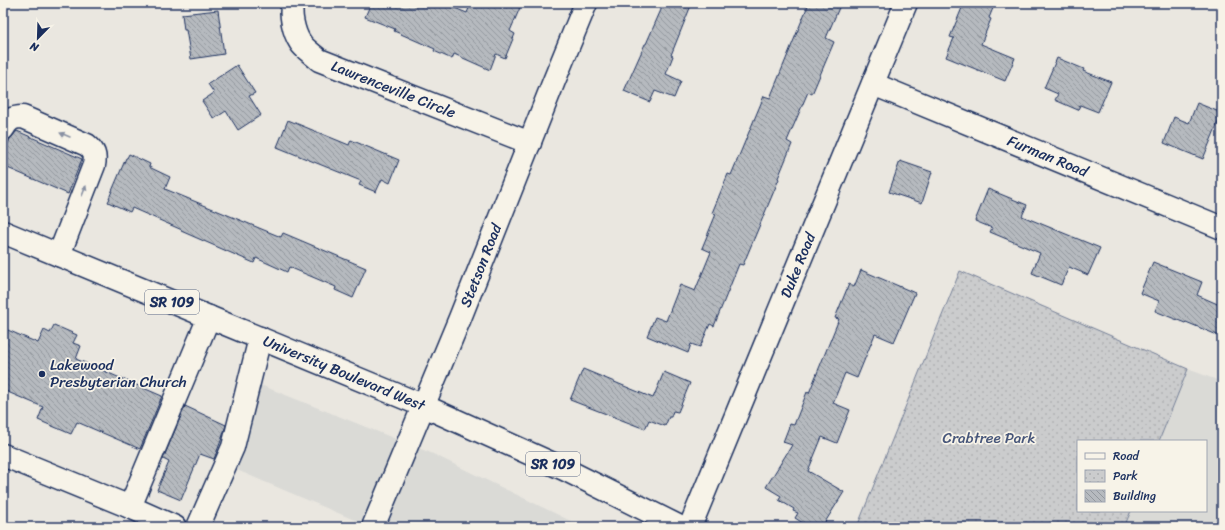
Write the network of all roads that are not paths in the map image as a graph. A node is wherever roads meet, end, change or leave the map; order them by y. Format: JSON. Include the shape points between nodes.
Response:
{"nodes":[{"id":1,"x":293,"y":3,"type":"edge"},
{"id":2,"x":586,"y":3,"type":"edge"},
{"id":3,"x":906,"y":3,"type":"edge"},
{"id":4,"x":873,"y":84,"type":"junction"},
{"id":5,"x":3,"y":129,"type":"edge"},
{"id":6,"x":530,"y":143,"type":"junction"},
{"id":7,"x":1222,"y":228,"type":"edge"},
{"id":8,"x":3,"y":232,"type":"edge"},
{"id":9,"x":59,"y":255,"type":"junction"},
{"id":10,"x":209,"y":317,"type":"junction"},
{"id":11,"x":260,"y":338,"type":"junction"},
{"id":12,"x":424,"y":406,"type":"junction"},
{"id":13,"x":3,"y":455,"type":"edge"},
{"id":14,"x":130,"y":507,"type":"junction"},
{"id":15,"x":175,"y":527,"type":"edge"},
{"id":16,"x":198,"y":527,"type":"edge"},
{"id":17,"x":373,"y":527,"type":"edge"},
{"id":18,"x":680,"y":527,"type":"edge"},
{"id":19,"x":690,"y":527,"type":"edge"}],
"edges":[{"from":1,"to":6,"type":"street","name":"Lawrenceville Circle","via":[[292,24],[300,43],[319,60]]},
{"from":2,"to":6,"type":"street","name":"Stetson Road"},
{"from":3,"to":4,"type":"street","name":"Duke Road"},
{"from":4,"to":7,"type":"street","name":"Furman Road"},
{"from":4,"to":19,"type":"street","name":"Duke Road"},
{"from":9,"to":5,"type":"street","one_way":true,"via":[[94,165],[93,150],[87,145],[23,118],[16,117]]},
{"from":6,"to":12,"type":"street","name":"Stetson Road"},
{"from":8,"to":9,"type":"street","name":"University Boulevard West","number":"SR 109"},
{"from":9,"to":10,"type":"street","name":"University Boulevard West","number":"SR 109"},
{"from":10,"to":11,"type":"street","name":"University Boulevard West","number":"SR 109"},
{"from":10,"to":14,"type":"street"},
{"from":11,"to":12,"type":"street","name":"University Boulevard West","number":"SR 109"},
{"from":11,"to":16,"type":"street","via":[[232,447]]},
{"from":12,"to":17,"type":"street","name":"Stetson Road"},
{"from":12,"to":18,"type":"street","name":"University Boulevard West","number":"SR 109","via":[[564,469]]},
{"from":13,"to":14,"type":"street"},
{"from":14,"to":15,"type":"street"}]}
